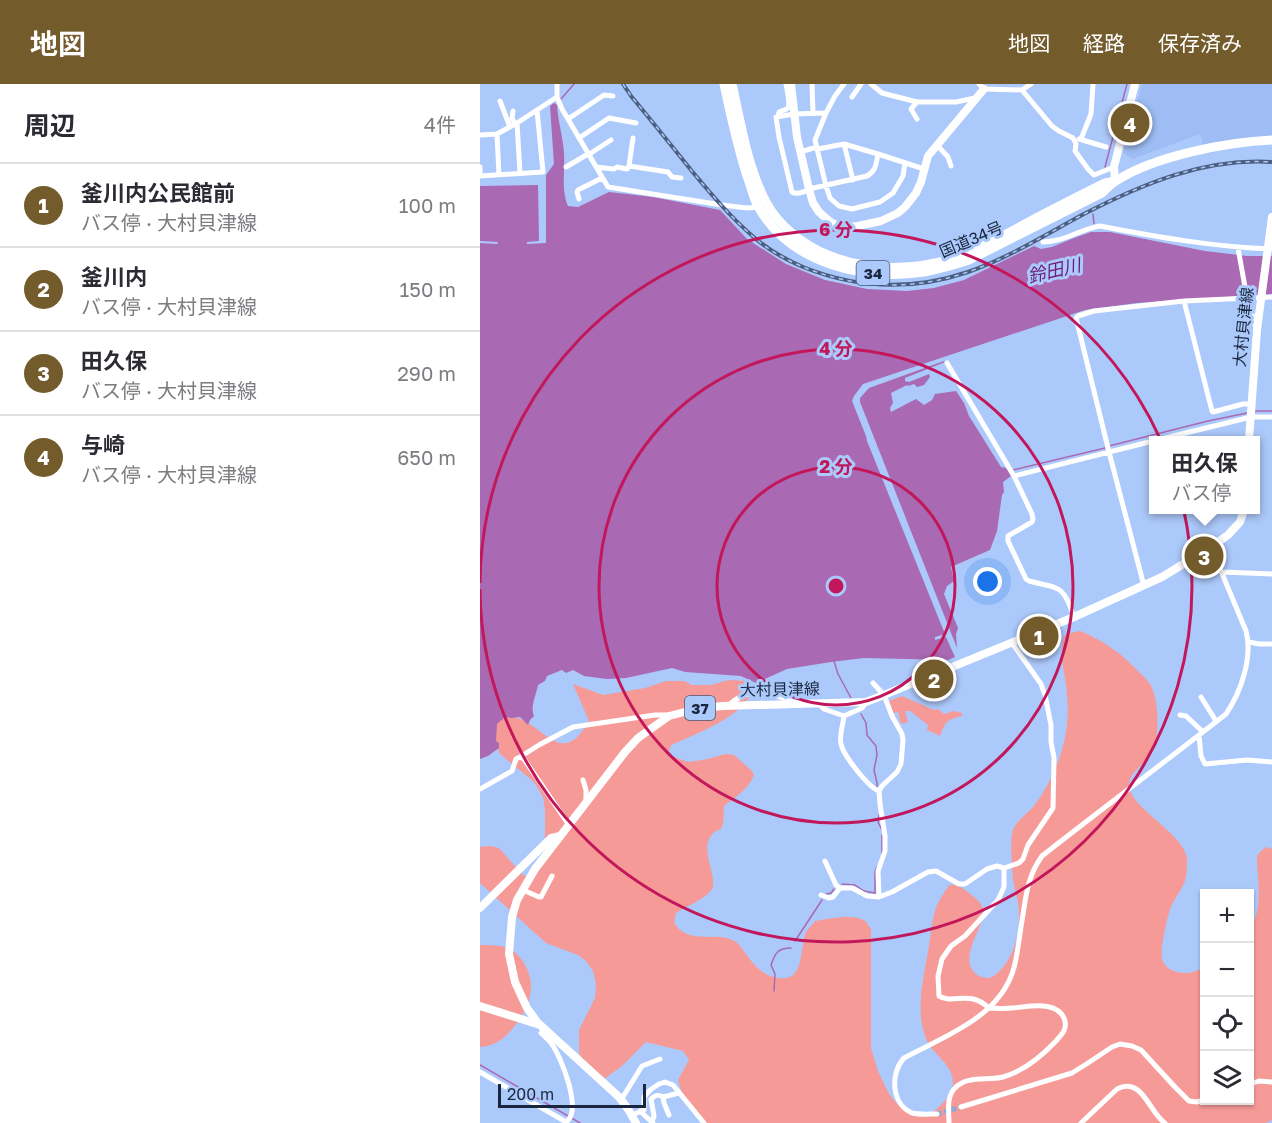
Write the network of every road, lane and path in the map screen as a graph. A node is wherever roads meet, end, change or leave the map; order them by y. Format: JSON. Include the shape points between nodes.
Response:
{"nodes":[{"id":1,"x":558,"y":84,"type":"edge"},
{"id":2,"x":724,"y":84,"type":"edge"},
{"id":3,"x":732,"y":84,"type":"edge"},
{"id":4,"x":786,"y":84,"type":"edge"},
{"id":5,"x":791,"y":84,"type":"edge"},
{"id":6,"x":812,"y":84,"type":"edge"},
{"id":7,"x":844,"y":84,"type":"edge"},
{"id":8,"x":861,"y":84,"type":"edge"},
{"id":9,"x":871,"y":84,"type":"edge"},
{"id":10,"x":1031,"y":84,"type":"edge"},
{"id":11,"x":1093,"y":84,"type":"edge"},
{"id":12,"x":1136,"y":84,"type":"edge"},
{"id":13,"x":982,"y":87,"type":"edge"},
{"id":14,"x":1022,"y":90,"type":"junction"},
{"id":15,"x":614,"y":96,"type":"dead end"},
{"id":16,"x":852,"y":97,"type":"dead end"},
{"id":17,"x":978,"y":97,"type":"junction"},
{"id":18,"x":557,"y":98,"type":"junction"},
{"id":19,"x":500,"y":101,"type":"dead end"},
{"id":20,"x":917,"y":102,"type":"junction"},
{"id":21,"x":537,"y":110,"type":"junction"},
{"id":22,"x":513,"y":111,"type":"dead end"},
{"id":23,"x":813,"y":113,"type":"junction"},
{"id":24,"x":826,"y":113,"type":"junction"},
{"id":25,"x":794,"y":114,"type":"junction"},
{"id":26,"x":778,"y":116,"type":"junction"},
{"id":27,"x":568,"y":119,"type":"junction"},
{"id":28,"x":917,"y":119,"type":"dead end"},
{"id":29,"x":636,"y":123,"type":"dead end"},
{"id":30,"x":514,"y":125,"type":"junction"},
{"id":31,"x":496,"y":134,"type":"junction"},
{"id":32,"x":480,"y":135,"type":"edge"},
{"id":33,"x":579,"y":138,"type":"junction"},
{"id":34,"x":633,"y":138,"type":"dead end"},
{"id":35,"x":611,"y":140,"type":"dead end"},
{"id":36,"x":1078,"y":140,"type":"junction"},
{"id":37,"x":1272,"y":140,"type":"edge"},
{"id":38,"x":844,"y":144,"type":"junction"},
{"id":39,"x":937,"y":145,"type":"junction"},
{"id":40,"x":1106,"y":147,"type":"dead end"},
{"id":41,"x":817,"y":148,"type":"junction"},
{"id":42,"x":800,"y":152,"type":"junction"},
{"id":43,"x":588,"y":154,"type":"junction"},
{"id":44,"x":878,"y":154,"type":"junction"},
{"id":45,"x":905,"y":163,"type":"junction"},
{"id":46,"x":566,"y":166,"type":"dead end"},
{"id":47,"x":629,"y":166,"type":"junction"},
{"id":48,"x":951,"y":166,"type":"dead end"},
{"id":49,"x":480,"y":167,"type":"edge"},
{"id":50,"x":596,"y":167,"type":"junction"},
{"id":51,"x":924,"y":169,"type":"junction"},
{"id":52,"x":1111,"y":169,"type":"junction"},
{"id":53,"x":520,"y":174,"type":"junction"},
{"id":54,"x":499,"y":175,"type":"junction"},
{"id":55,"x":602,"y":178,"type":"junction"},
{"id":56,"x":681,"y":178,"type":"dead end"},
{"id":57,"x":853,"y":180,"type":"junction"},
{"id":58,"x":1115,"y":181,"type":"junction"},
{"id":59,"x":826,"y":186,"type":"junction"},
{"id":60,"x":809,"y":189,"type":"junction"},
{"id":61,"x":579,"y":198,"type":"dead end"},
{"id":62,"x":763,"y":206,"type":"junction"},
{"id":63,"x":1272,"y":217,"type":"edge"},
{"id":64,"x":1043,"y":242,"type":"dead end"},
{"id":65,"x":1272,"y":249,"type":"edge"},
{"id":66,"x":1239,"y":250,"type":"junction"},
{"id":67,"x":1247,"y":297,"type":"junction"},
{"id":68,"x":1272,"y":297,"type":"edge"},
{"id":69,"x":1261,"y":298,"type":"junction"},
{"id":70,"x":1184,"y":302,"type":"junction"},
{"id":71,"x":1257,"y":330,"type":"junction"},
{"id":72,"x":947,"y":363,"type":"dead end"},
{"id":73,"x":1251,"y":411,"type":"junction"},
{"id":74,"x":1272,"y":417,"type":"edge"},
{"id":75,"x":1171,"y":436,"type":"edge"},
{"id":76,"x":1249,"y":436,"type":"edge"},
{"id":77,"x":1149,"y":442,"type":"edge"},
{"id":78,"x":1109,"y":451,"type":"junction"},
{"id":79,"x":1013,"y":476,"type":"junction"},
{"id":80,"x":1243,"y":514,"type":"edge"},
{"id":81,"x":1211,"y":547,"type":"junction"},
{"id":82,"x":1222,"y":572,"type":"junction"},
{"id":83,"x":1272,"y":574,"type":"edge"},
{"id":84,"x":1144,"y":586,"type":"junction"},
{"id":85,"x":1074,"y":617,"type":"junction"},
{"id":86,"x":1249,"y":642,"type":"junction"},
{"id":87,"x":1012,"y":643,"type":"junction"},
{"id":88,"x":1272,"y":644,"type":"edge"},
{"id":89,"x":903,"y":677,"type":"dead end"},
{"id":90,"x":873,"y":683,"type":"dead end"},
{"id":91,"x":904,"y":688,"type":"junction"},
{"id":92,"x":884,"y":696,"type":"junction"},
{"id":93,"x":1201,"y":698,"type":"dead end"},
{"id":94,"x":866,"y":702,"type":"junction"},
{"id":95,"x":844,"y":703,"type":"junction"},
{"id":96,"x":819,"y":704,"type":"junction"},
{"id":97,"x":673,"y":715,"type":"junction"},
{"id":98,"x":1180,"y":715,"type":"dead end"},
{"id":99,"x":845,"y":716,"type":"junction"},
{"id":100,"x":1216,"y":721,"type":"junction"},
{"id":101,"x":1201,"y":733,"type":"junction"},
{"id":102,"x":520,"y":757,"type":"junction"},
{"id":103,"x":1272,"y":762,"type":"edge"},
{"id":104,"x":583,"y":780,"type":"dead end"},
{"id":105,"x":480,"y":789,"type":"edge"},
{"id":106,"x":877,"y":791,"type":"junction"},
{"id":107,"x":586,"y":804,"type":"junction"},
{"id":108,"x":569,"y":825,"type":"junction"},
{"id":109,"x":560,"y":836,"type":"junction"},
{"id":110,"x":825,"y":861,"type":"dead end"},
{"id":111,"x":1004,"y":868,"type":"junction"},
{"id":112,"x":552,"y":876,"type":"dead end"},
{"id":113,"x":840,"y":888,"type":"junction"},
{"id":114,"x":523,"y":890,"type":"junction"},
{"id":115,"x":821,"y":895,"type":"dead end"},
{"id":116,"x":879,"y":897,"type":"junction"},
{"id":117,"x":480,"y":908,"type":"edge"},
{"id":118,"x":480,"y":1006,"type":"edge"},
{"id":119,"x":989,"y":1008,"type":"junction"},
{"id":120,"x":542,"y":1027,"type":"junction"},
{"id":121,"x":660,"y":1059,"type":"dead end"},
{"id":122,"x":480,"y":1072,"type":"edge"},
{"id":123,"x":1272,"y":1082,"type":"edge"},
{"id":124,"x":1254,"y":1083,"type":"edge"},
{"id":125,"x":679,"y":1093,"type":"junction"},
{"id":126,"x":663,"y":1097,"type":"junction"},
{"id":127,"x":621,"y":1100,"type":"junction"},
{"id":128,"x":1200,"y":1101,"type":"edge"},
{"id":129,"x":961,"y":1107,"type":"tunnel mouth"},
{"id":130,"x":937,"y":1114,"type":"tunnel mouth"},
{"id":131,"x":669,"y":1115,"type":"dead end"},
{"id":132,"x":636,"y":1117,"type":"edge"},
{"id":133,"x":653,"y":1123,"type":"edge"},
{"id":134,"x":704,"y":1123,"type":"edge"},
{"id":135,"x":949,"y":1123,"type":"edge"},
{"id":136,"x":1081,"y":1123,"type":"edge"},
{"id":137,"x":1165,"y":1123,"type":"edge"}],
"edges":[{"from":1,"to":18,"type":"street"},
{"from":2,"to":62,"type":"highway","name":"国道34号","number":"34","via":[[741,153]]},
{"from":3,"to":62,"type":"highway","name":"国道34号","number":"34"},
{"from":4,"to":26,"type":"street","via":[[788,108]]},
{"from":5,"to":25,"type":"street"},
{"from":6,"to":23,"type":"street"},
{"from":7,"to":24,"type":"street"},
{"from":8,"to":16,"type":"street"},
{"from":9,"to":20,"type":"street","via":[[882,93]]},
{"from":10,"to":14,"type":"street"},
{"from":11,"to":36,"type":"street","via":[[1091,114]]},
{"from":12,"to":52,"type":"main road"},
{"from":13,"to":14,"type":"street"},
{"from":13,"to":17,"type":"street"},
{"from":14,"to":36,"type":"street","via":[[1052,126]]},
{"from":15,"to":27,"type":"street","via":[[604,95]]},
{"from":17,"to":20,"type":"street","via":[[956,102]]},
{"from":17,"to":39,"type":"street"},
{"from":18,"to":21,"type":"street"},
{"from":18,"to":27,"type":"street"},
{"from":19,"to":30,"type":"street"},
{"from":20,"to":28,"type":"street","via":[[911,109]]},
{"from":21,"to":30,"type":"street"},
{"from":21,"to":53,"type":"street","via":[[543,172]]},
{"from":22,"to":30,"type":"street"},
{"from":23,"to":24,"type":"street"},
{"from":23,"to":25,"type":"street"},
{"from":24,"to":41,"type":"street","via":[[815,140]]},
{"from":25,"to":26,"type":"street"},
{"from":25,"to":42,"type":"street"},
{"from":26,"to":60,"type":"street","via":[[792,192]]},
{"from":27,"to":33,"type":"street"},
{"from":29,"to":33,"type":"street","via":[[609,118]]},
{"from":30,"to":31,"type":"street"},
{"from":30,"to":53,"type":"street"},
{"from":31,"to":32,"type":"street"},
{"from":31,"to":54,"type":"street"},
{"from":33,"to":43,"type":"street"},
{"from":34,"to":47,"type":"street"},
{"from":35,"to":43,"type":"street"},
{"from":36,"to":40,"type":"street"},
{"from":36,"to":52,"type":"street","via":[[1075,151],[1094,175]]},
{"from":37,"to":58,"type":"highway","name":"国道34号","number":"34","via":[[1188,153],[1143,167]]},
{"from":38,"to":41,"type":"street"},
{"from":38,"to":44,"type":"street"},
{"from":38,"to":57,"type":"street"},
{"from":39,"to":48,"type":"street"},
{"from":39,"to":51,"type":"street"},
{"from":41,"to":42,"type":"street"},
{"from":41,"to":59,"type":"street"},
{"from":42,"to":60,"type":"street"},
{"from":43,"to":46,"type":"street"},
{"from":43,"to":50,"type":"street"},
{"from":44,"to":45,"type":"street"},
{"from":44,"to":57,"type":"street","via":[[872,174]]},
{"from":45,"to":51,"type":"street"},
{"from":45,"to":59,"type":"street","via":[[894,193],[880,202],[844,208],[830,198]]},
{"from":47,"to":50,"type":"street"},
{"from":47,"to":56,"type":"street"},
{"from":49,"to":54,"type":"street","via":[[480,176]]},
{"from":50,"to":55,"type":"street"},
{"from":51,"to":60,"type":"street","via":[[916,193],[905,207],[889,218],[858,226],[842,226],[828,219],[813,203]]},
{"from":52,"to":58,"type":"main road"},
{"from":53,"to":54,"type":"street"},
{"from":55,"to":61,"type":"street","via":[[578,190]]},
{"from":55,"to":62,"type":"street","via":[[608,187],[722,206]]},
{"from":57,"to":59,"type":"street"},
{"from":58,"to":62,"type":"highway","name":"国道34号","number":"34","via":[[961,255],[894,267],[849,262],[814,250]]},
{"from":59,"to":60,"type":"street"},
{"from":63,"to":69,"type":"main road","name":"大村貝津線"},
{"from":64,"to":66,"type":"street","via":[[1055,242],[1098,226]]},
{"from":65,"to":66,"type":"street"},
{"from":66,"to":67,"type":"street"},
{"from":67,"to":69,"type":"street"},
{"from":67,"to":70,"type":"street"},
{"from":67,"to":71,"type":"street"},
{"from":68,"to":69,"type":"street"},
{"from":69,"to":71,"type":"main road","name":"大村貝津線"},
{"from":70,"to":73,"type":"street","via":[[1212,411],[1243,404]]},
{"from":70,"to":78,"type":"street","via":[[1094,311],[1076,318]]},
{"from":71,"to":73,"type":"main road","name":"大村貝津線"},
{"from":72,"to":79,"type":"street"},
{"from":73,"to":74,"type":"street"},
{"from":73,"to":75,"type":"street"},
{"from":73,"to":76,"type":"main road","name":"大村貝津線"},
{"from":77,"to":78,"type":"street"},
{"from":78,"to":79,"type":"street"},
{"from":78,"to":84,"type":"street"},
{"from":79,"to":85,"type":"street","via":[[1033,519],[1008,536],[1008,540],[1026,579],[1060,589]]},
{"from":80,"to":81,"type":"main road","name":"大村貝津線","number":"37","via":[[1228,535]]},
{"from":81,"to":82,"type":"street"},
{"from":81,"to":84,"type":"main road","name":"大村貝津線","number":"37"},
{"from":82,"to":83,"type":"street"},
{"from":82,"to":86,"type":"street"},
{"from":84,"to":85,"type":"main road","name":"大村貝津線","number":"37"},
{"from":85,"to":87,"type":"main road","name":"大村貝津線","number":"37"},
{"from":86,"to":88,"type":"street"},
{"from":86,"to":100,"type":"street","via":[[1233,704]]},
{"from":87,"to":91,"type":"main road","name":"大村貝津線","number":"37"},
{"from":87,"to":111,"type":"street","via":[[1045,695],[1054,758],[1054,803],[1023,859]]},
{"from":89,"to":91,"type":"street"},
{"from":90,"to":92,"type":"street"},
{"from":91,"to":92,"type":"main road","name":"大村貝津線","number":"37"},
{"from":92,"to":94,"type":"main road","name":"大村貝津線","number":"37"},
{"from":92,"to":106,"type":"street","via":[[902,734],[903,750],[897,772]]},
{"from":93,"to":100,"type":"street"},
{"from":94,"to":95,"type":"main road","name":"大村貝津線","number":"37"},
{"from":94,"to":99,"type":"street"},
{"from":95,"to":96,"type":"main road","name":"大村貝津線","number":"37"},
{"from":95,"to":99,"type":"street"},
{"from":96,"to":97,"type":"main road","name":"大村貝津線","number":"37","via":[[700,708]]},
{"from":96,"to":99,"type":"street"},
{"from":97,"to":102,"type":"street","via":[[655,714],[573,727]]},
{"from":97,"to":107,"type":"main road","name":"大村貝津線","number":"37","via":[[638,738]]},
{"from":98,"to":101,"type":"street"},
{"from":99,"to":106,"type":"street","via":[[841,746]]},
{"from":100,"to":101,"type":"street"},
{"from":101,"to":103,"type":"street","via":[[1205,764]]},
{"from":101,"to":119,"type":"street","via":[[1042,856],[1029,884],[1013,970],[1005,989]]},
{"from":102,"to":105,"type":"street","via":[[512,771]]},
{"from":102,"to":108,"type":"street"},
{"from":104,"to":107,"type":"street"},
{"from":106,"to":116,"type":"street","via":[[885,843],[878,871]]},
{"from":107,"to":108,"type":"main road","name":"大村貝津線","number":"37"},
{"from":108,"to":109,"type":"main road","name":"大村貝津線","number":"37"},
{"from":109,"to":114,"type":"main road","name":"大村貝津線","number":"37"},
{"from":109,"to":117,"type":"street","via":[[551,838]]},
{"from":110,"to":113,"type":"street"},
{"from":111,"to":116,"type":"street","via":[[987,869],[965,884],[936,871],[928,872]]},
{"from":111,"to":119,"type":"street","via":[[1004,887],[998,900],[951,946],[942,959],[938,976],[939,996],[972,998]]},
{"from":112,"to":114,"type":"street","via":[[542,897]]},
{"from":113,"to":115,"type":"street","via":[[833,897]]},
{"from":113,"to":116,"type":"street"},
{"from":114,"to":120,"type":"main road","name":"大村貝津線","number":"37","via":[[512,917],[509,954],[520,996]]},
{"from":118,"to":120,"type":"street"},
{"from":119,"to":130,"type":"street","via":[[899,1063],[895,1081],[902,1106],[913,1113]]},
{"from":119,"to":135,"type":"street","via":[[1056,1009],[1065,1018],[1063,1033],[1030,1065],[1015,1073],[976,1079],[954,1088],[948,1099]]},
{"from":120,"to":122,"type":"street","via":[[541,1033],[560,1059],[568,1080],[572,1113],[566,1122]]},
{"from":120,"to":127,"type":"main road","name":"大村貝津線","number":"37"},
{"from":121,"to":127,"type":"street","via":[[642,1066]]},
{"from":123,"to":124,"type":"street"},
{"from":125,"to":126,"type":"street"},
{"from":125,"to":132,"type":"street","via":[[673,1085],[658,1084],[644,1097],[644,1110]]},
{"from":125,"to":134,"type":"street"},
{"from":126,"to":131,"type":"street"},
{"from":126,"to":133,"type":"street","via":[[651,1099]]},
{"from":127,"to":132,"type":"main road","name":"大村貝津線","number":"37"},
{"from":128,"to":129,"type":"street","via":[[1189,1101],[1141,1050],[1120,1044],[1066,1075]]},
{"from":132,"to":133,"type":"street"},
{"from":136,"to":137,"type":"street","via":[[1123,1086],[1136,1089]]}]}
